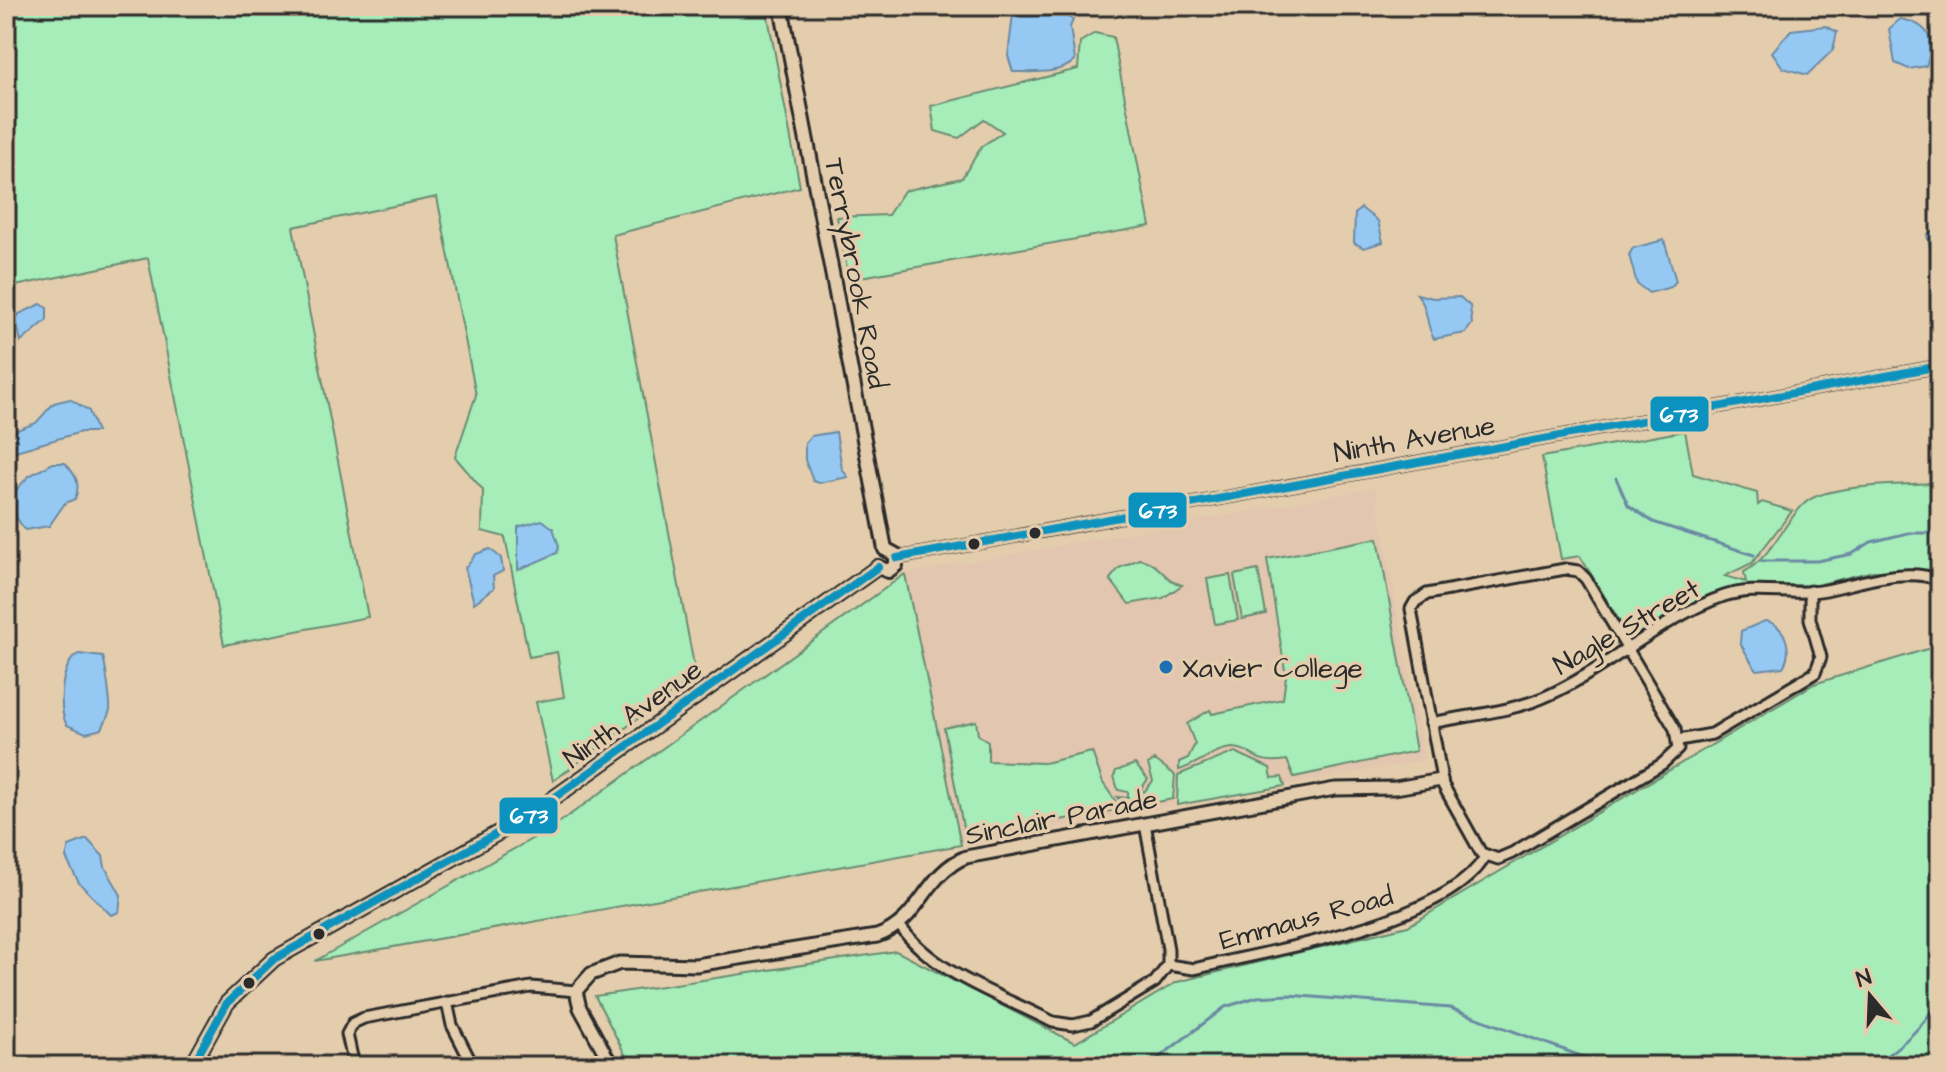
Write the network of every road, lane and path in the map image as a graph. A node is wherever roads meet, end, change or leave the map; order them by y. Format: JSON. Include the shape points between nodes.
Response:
{"nodes":[{"id":1,"x":781,"y":6,"type":"edge"},
{"id":2,"x":1940,"y":366,"type":"edge"},
{"id":3,"x":885,"y":549,"type":"junction"},
{"id":4,"x":897,"y":558,"type":"junction"},
{"id":5,"x":878,"y":567,"type":"junction"},
{"id":6,"x":1940,"y":580,"type":"edge"},
{"id":7,"x":1810,"y":591,"type":"junction"},
{"id":8,"x":1628,"y":650,"type":"junction"},
{"id":9,"x":1431,"y":723,"type":"junction"},
{"id":10,"x":1679,"y":740,"type":"junction"},
{"id":11,"x":1441,"y":780,"type":"junction"},
{"id":12,"x":1145,"y":824,"type":"junction"},
{"id":13,"x":1485,"y":857,"type":"junction"},
{"id":14,"x":900,"y":926,"type":"junction"},
{"id":15,"x":1168,"y":965,"type":"junction"},
{"id":16,"x":576,"y":991,"type":"junction"},
{"id":17,"x":447,"y":1002,"type":"junction"},
{"id":18,"x":192,"y":1066,"type":"edge"},
{"id":19,"x":354,"y":1066,"type":"edge"},
{"id":20,"x":473,"y":1066,"type":"edge"},
{"id":21,"x":612,"y":1066,"type":"edge"}],
"edges":[{"from":1,"to":3,"type":"main road","name":"Terrybrook Road"},
{"from":2,"to":4,"type":"street","name":"Ninth Avenue"},
{"from":3,"to":4,"type":"main road"},
{"from":3,"to":5,"type":"main road","via":[[876,558]]},
{"from":4,"to":5,"type":"main road","via":[[891,570]]},
{"from":5,"to":18,"type":"main road","name":"Ninth Avenue","via":[[530,815],[274,959],[227,1003]]},
{"from":6,"to":7,"type":"street","name":"Nagle Street","via":[[1880,577]]},
{"from":7,"to":8,"type":"street","name":"Nagle Street","via":[[1759,589],[1727,595]]},
{"from":7,"to":10,"type":"street","via":[[1810,619],[1821,657],[1815,673],[1718,731]]},
{"from":8,"to":9,"type":"street","name":"Nagle Street","via":[[1532,702]]},
{"from":8,"to":9,"type":"street","via":[[1586,579],[1574,570],[1427,594],[1415,602],[1411,614]]},
{"from":8,"to":10,"type":"street"},
{"from":9,"to":11,"type":"street"},
{"from":10,"to":13,"type":"street","via":[[1674,755],[1649,772],[1503,858]]},
{"from":11,"to":12,"type":"street","name":"Sinclair Parade","via":[[1395,788],[1335,789]]},
{"from":11,"to":13,"type":"street"},
{"from":12,"to":14,"type":"street","name":"Sinclair Parade","via":[[954,862],[937,875]]},
{"from":12,"to":15,"type":"street"},
{"from":13,"to":15,"type":"street","name":"Emmaus Road","via":[[1472,875],[1400,916],[1194,969]]},
{"from":14,"to":15,"type":"street","via":[[935,961],[1062,1024],[1100,1016],[1155,982]]},
{"from":14,"to":16,"type":"street","via":[[877,936],[696,965],[620,963],[591,974]]},
{"from":16,"to":17,"type":"street","via":[[531,987]]},
{"from":16,"to":21,"type":"street"},
{"from":17,"to":19,"type":"street","via":[[353,1023],[346,1042]]},
{"from":17,"to":20,"type":"street","via":[[452,1025]]}]}
